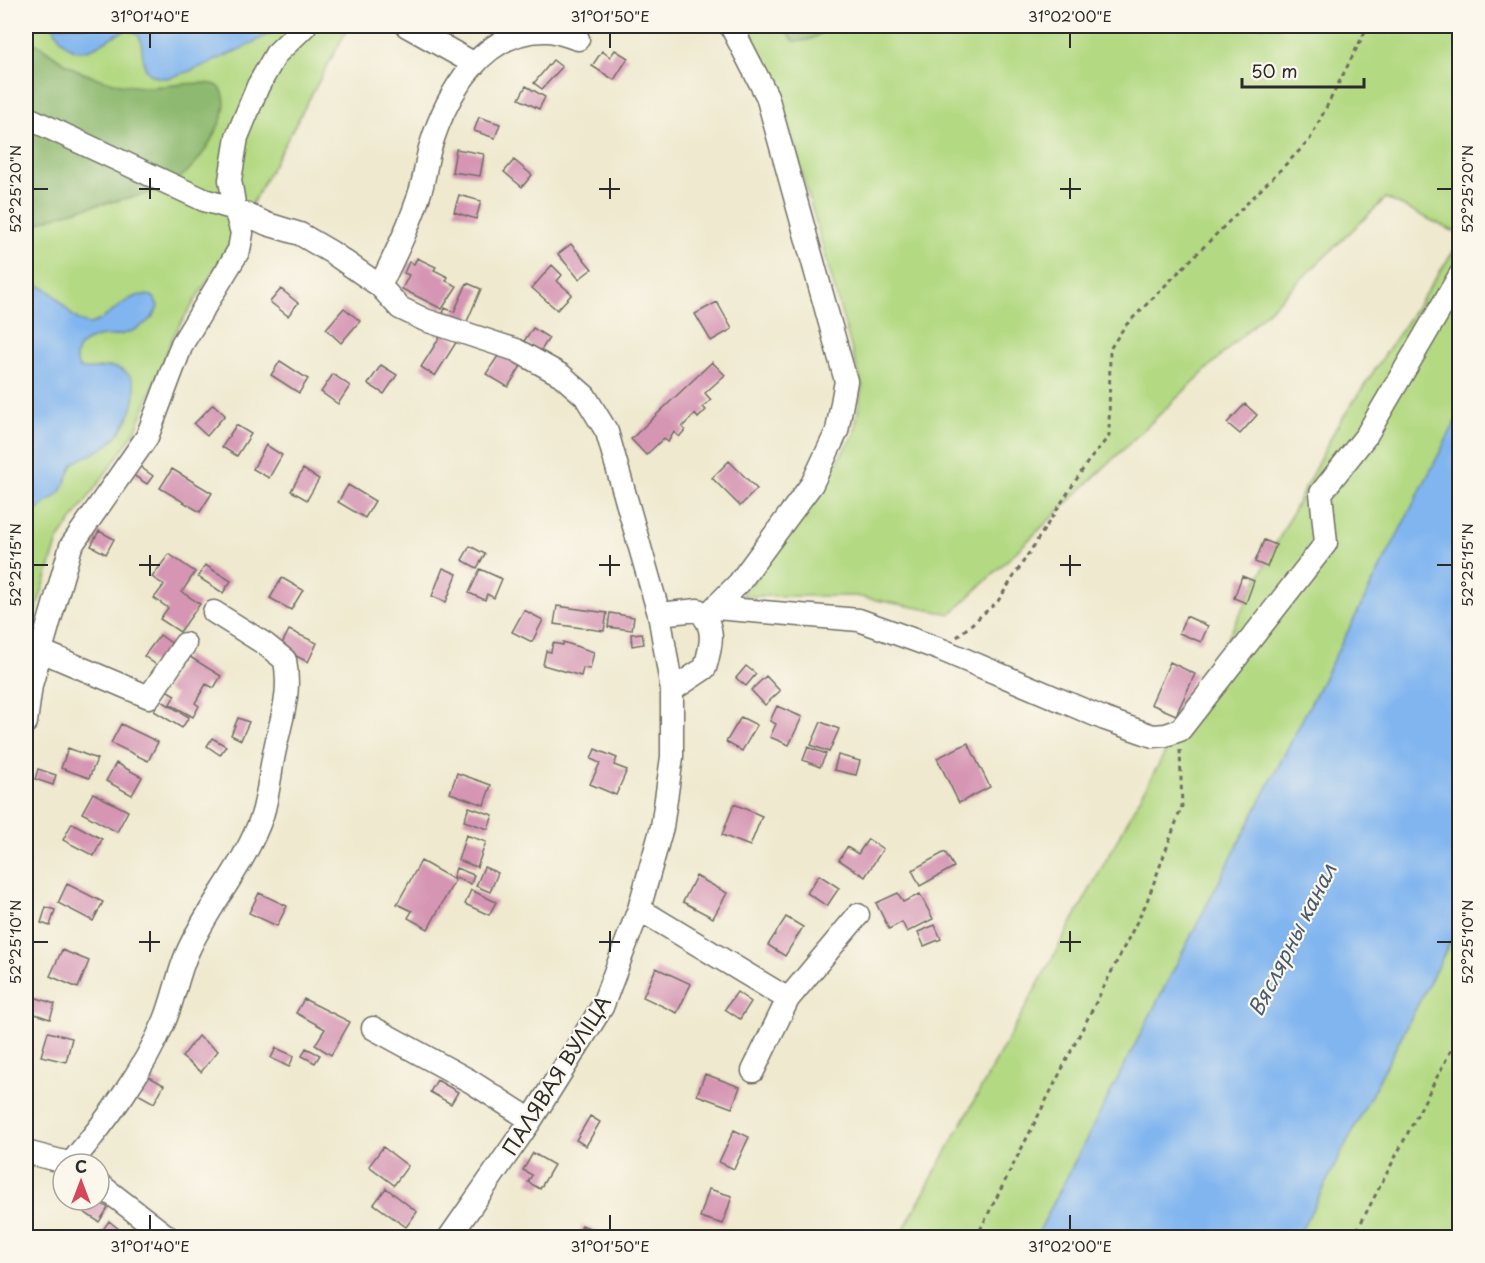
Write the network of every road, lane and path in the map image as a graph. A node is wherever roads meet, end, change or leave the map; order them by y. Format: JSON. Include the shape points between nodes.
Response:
{"nodes":[{"id":1,"x":305,"y":26,"type":"edge"},
{"id":2,"x":407,"y":26,"type":"edge"},
{"id":3,"x":731,"y":26,"type":"edge"},
{"id":4,"x":1368,"y":26,"type":"edge"},
{"id":5,"x":578,"y":39,"type":"dead end"},
{"id":6,"x":473,"y":63,"type":"junction"},
{"id":7,"x":26,"y":117,"type":"edge"},
{"id":8,"x":235,"y":209,"type":"junction"},
{"id":9,"x":1460,"y":275,"type":"edge"},
{"id":10,"x":380,"y":286,"type":"junction"},
{"id":11,"x":214,"y":612,"type":"dead end"},
{"id":12,"x":711,"y":612,"type":"junction"},
{"id":13,"x":659,"y":614,"type":"junction"},
{"id":14,"x":185,"y":644,"type":"dead end"},
{"id":15,"x":942,"y":650,"type":"junction"},
{"id":16,"x":41,"y":651,"type":"junction"},
{"id":17,"x":672,"y":690,"type":"junction"},
{"id":18,"x":26,"y":722,"type":"edge"},
{"id":19,"x":1180,"y":730,"type":"junction"},
{"id":20,"x":639,"y":909,"type":"junction"},
{"id":21,"x":858,"y":915,"type":"dead end"},
{"id":22,"x":788,"y":999,"type":"junction"},
{"id":23,"x":373,"y":1028,"type":"dead end"},
{"id":24,"x":1460,"y":1033,"type":"edge"},
{"id":25,"x":753,"y":1071,"type":"dead end"},
{"id":26,"x":531,"y":1120,"type":"junction"},
{"id":27,"x":26,"y":1152,"type":"edge"},
{"id":28,"x":81,"y":1152,"type":"edge"},
{"id":29,"x":51,"y":1159,"type":"edge"},
{"id":30,"x":111,"y":1193,"type":"edge"},
{"id":31,"x":169,"y":1238,"type":"edge"},
{"id":32,"x":449,"y":1238,"type":"edge"},
{"id":33,"x":976,"y":1238,"type":"edge"},
{"id":34,"x":1353,"y":1238,"type":"edge"}],
"edges":[{"from":1,"to":8,"type":"street","via":[[276,54],[237,136],[230,180]]},
{"from":2,"to":6,"type":"street"},
{"from":3,"to":12,"type":"street","via":[[767,96],[846,381],[837,431],[812,484],[739,583]]},
{"from":4,"to":15,"type":"path","via":[[1309,141],[1125,326],[1110,349],[1109,436],[1087,463],[998,601]]},
{"from":5,"to":6,"type":"street","via":[[548,31],[525,33],[503,41]]},
{"from":6,"to":10,"type":"street","via":[[445,107],[429,149],[422,188]]},
{"from":7,"to":8,"type":"street","name":"ПАЛЯВАЯ ВУЛІЦА","via":[[204,200]]},
{"from":8,"to":10,"type":"street","name":"ПАЛЯВАЯ ВУЛІЦА","via":[[300,234]]},
{"from":8,"to":16,"type":"street","via":[[242,233],[239,250],[182,344],[147,437],[71,546]]},
{"from":9,"to":19,"type":"street","via":[[1366,436],[1321,493],[1326,543]]},
{"from":10,"to":13,"type":"street","name":"ПАЛЯВАЯ ВУЛІЦА","via":[[400,308],[516,350],[561,375],[585,396],[607,432]]},
{"from":11,"to":28,"type":"street","via":[[285,660],[289,684],[270,784],[261,817],[237,869],[188,951],[165,1020],[146,1057]]},
{"from":12,"to":13,"type":"street"},
{"from":12,"to":15,"type":"street","via":[[859,620]]},
{"from":12,"to":17,"type":"street","via":[[712,632],[705,668]]},
{"from":13,"to":17,"type":"street","name":"ПАЛЯВАЯ ВУЛІЦА"},
{"from":14,"to":16,"type":"street","via":[[148,697]]},
{"from":15,"to":19,"type":"street","via":[[1153,736]]},
{"from":16,"to":18,"type":"street"},
{"from":17,"to":20,"type":"street","name":"ПАЛЯВАЯ ВУЛІЦА","via":[[672,757],[663,827]]},
{"from":19,"to":33,"type":"path","via":[[1182,806],[1146,904]]},
{"from":20,"to":22,"type":"street"},
{"from":20,"to":26,"type":"street","name":"ПАЛЯВАЯ ВУЛІЦА","via":[[602,1007]]},
{"from":21,"to":22,"type":"street"},
{"from":22,"to":25,"type":"street"},
{"from":23,"to":26,"type":"street","via":[[470,1081]]},
{"from":24,"to":34,"type":"path"},
{"from":26,"to":32,"type":"street","name":"ПАЛЯВАЯ ВУЛІЦА"},
{"from":27,"to":29,"type":"street"},
{"from":30,"to":31,"type":"street"}]}
